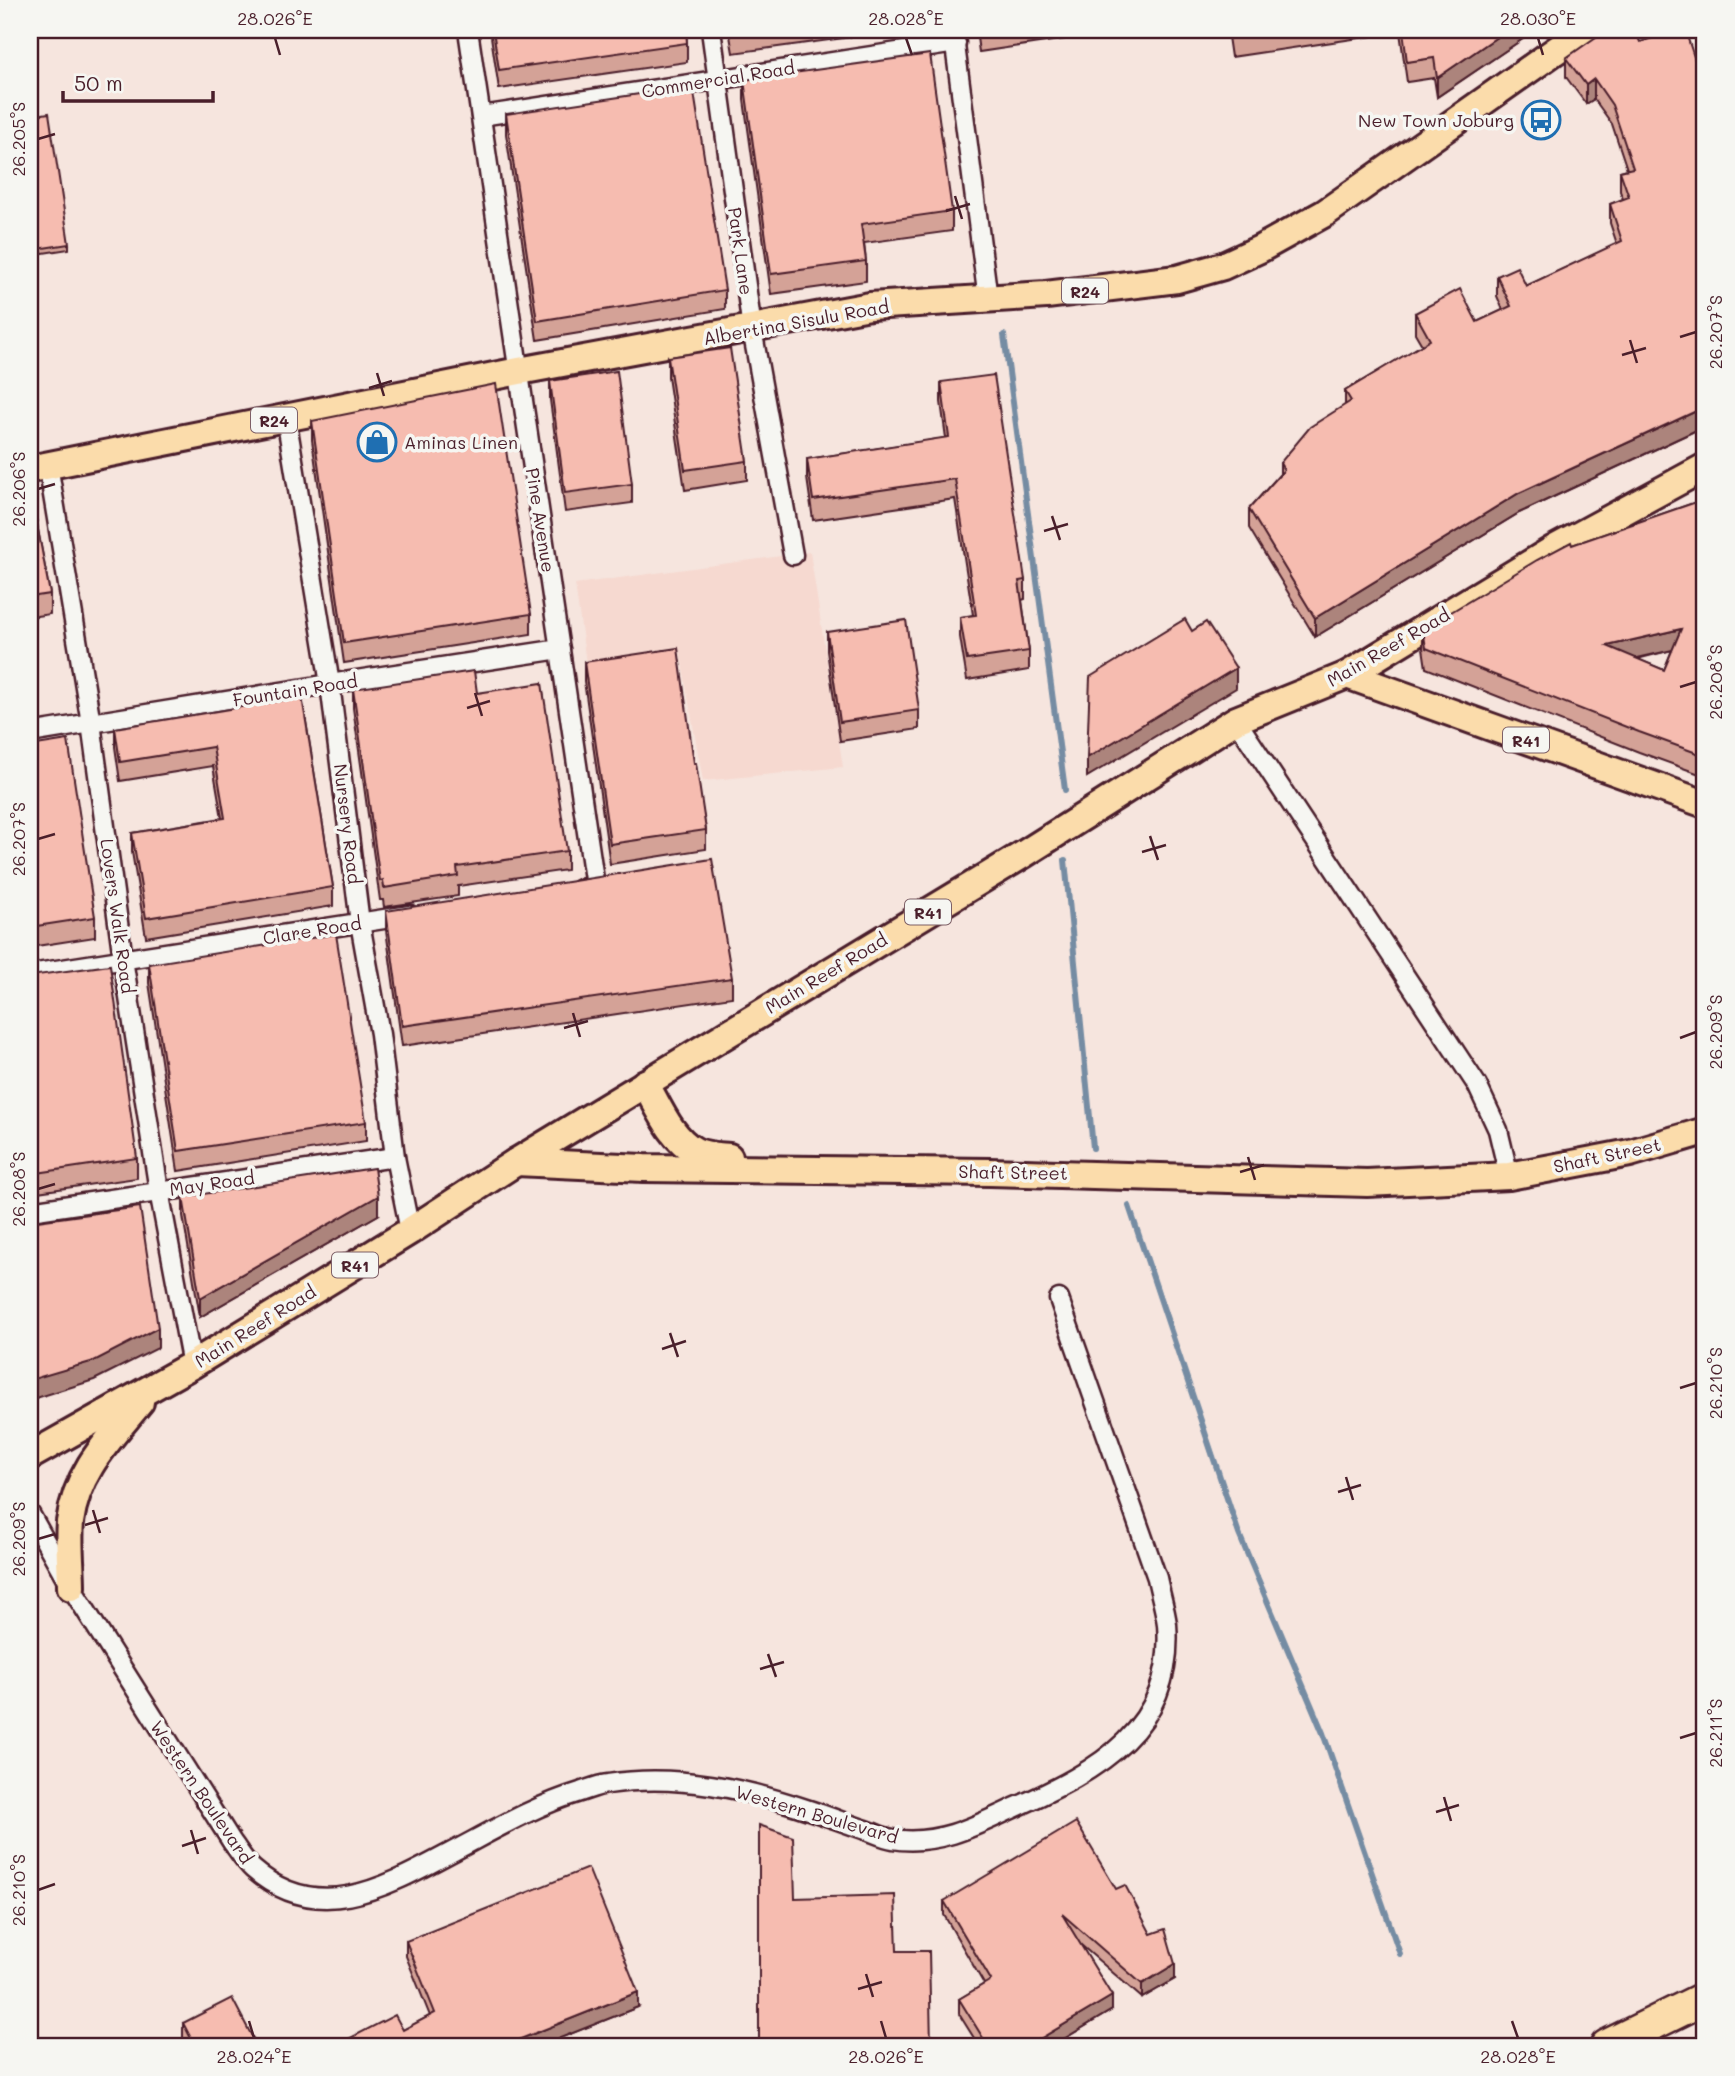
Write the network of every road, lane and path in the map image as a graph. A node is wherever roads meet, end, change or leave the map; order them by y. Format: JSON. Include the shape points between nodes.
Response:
{"nodes":[{"id":1,"x":468,"y":30,"type":"edge"},
{"id":2,"x":710,"y":30,"type":"edge"},
{"id":3,"x":1585,"y":30,"type":"edge"},
{"id":4,"x":954,"y":36,"type":"edge"},
{"id":5,"x":718,"y":78,"type":"junction"},
{"id":6,"x":481,"y":116,"type":"junction"},
{"id":7,"x":988,"y":299,"type":"junction"},
{"id":8,"x":752,"y":329,"type":"junction"},
{"id":9,"x":519,"y":372,"type":"junction"},
{"id":10,"x":286,"y":417,"type":"junction"},
{"id":11,"x":39,"y":467,"type":"edge"},
{"id":12,"x":1705,"y":467,"type":"edge"},
{"id":13,"x":793,"y":555,"type":"dead end"},
{"id":14,"x":561,"y":649,"type":"junction"},
{"id":15,"x":1347,"y":675,"type":"junction"},
{"id":16,"x":330,"y":684,"type":"junction"},
{"id":17,"x":1236,"y":720,"type":"junction"},
{"id":18,"x":91,"y":723,"type":"junction"},
{"id":19,"x":30,"y":733,"type":"edge"},
{"id":20,"x":1705,"y":804,"type":"edge"},
{"id":21,"x":567,"y":891,"type":"edge"},
{"id":22,"x":429,"y":912,"type":"edge"},
{"id":23,"x":360,"y":923,"type":"junction"},
{"id":24,"x":123,"y":959,"type":"junction"},
{"id":25,"x":30,"y":974,"type":"edge"},
{"id":26,"x":645,"y":1083,"type":"junction"},
{"id":27,"x":1705,"y":1131,"type":"edge"},
{"id":28,"x":395,"y":1157,"type":"junction"},
{"id":29,"x":516,"y":1162,"type":"junction"},
{"id":30,"x":792,"y":1169,"type":"junction"},
{"id":31,"x":1509,"y":1176,"type":"junction"},
{"id":32,"x":159,"y":1191,"type":"junction"},
{"id":33,"x":30,"y":1211,"type":"edge"},
{"id":34,"x":410,"y":1231,"type":"junction"},
{"id":35,"x":1059,"y":1298,"type":"dead end"},
{"id":36,"x":191,"y":1365,"type":"junction"},
{"id":37,"x":150,"y":1390,"type":"junction"},
{"id":38,"x":30,"y":1456,"type":"edge"},
{"id":39,"x":30,"y":1514,"type":"edge"},
{"id":40,"x":71,"y":1587,"type":"junction"},
{"id":41,"x":1705,"y":1998,"type":"edge"},
{"id":42,"x":1705,"y":2012,"type":"edge"},
{"id":43,"x":1607,"y":2046,"type":"edge"},
{"id":44,"x":1638,"y":2046,"type":"edge"}],
"edges":[{"from":1,"to":6,"type":"street","name":"Pine Avenue"},
{"from":2,"to":5,"type":"street","name":"Park Lane"},
{"from":3,"to":7,"type":"main road","name":"Albertina Sisulu Road","number":"R24","via":[[1325,213],[1223,266],[1177,279]]},
{"from":4,"to":5,"type":"street","name":"Commercial Road"},
{"from":4,"to":7,"type":"street"},
{"from":5,"to":6,"type":"street","name":"Commercial Road"},
{"from":5,"to":8,"type":"street","name":"Park Lane"},
{"from":6,"to":9,"type":"street","name":"Pine Avenue"},
{"from":7,"to":8,"type":"main road","name":"Albertina Sisulu Road","number":"R24","via":[[870,306]]},
{"from":8,"to":9,"type":"main road","name":"Albertina Sisulu Road","number":"R24"},
{"from":8,"to":13,"type":"street","name":"Park Lane"},
{"from":9,"to":10,"type":"main road","name":"Albertina Sisulu Road","number":"R24"},
{"from":9,"to":14,"type":"street","name":"Pine Avenue"},
{"from":10,"to":11,"type":"main road","name":"Albertina Sisulu Road","number":"R24"},
{"from":10,"to":16,"type":"street","name":"Nursery Road"},
{"from":11,"to":18,"type":"street","name":"Lovers Walk Road"},
{"from":12,"to":15,"type":"main road","name":"Main Reef Road","via":[[1554,549]]},
{"from":14,"to":16,"type":"street","name":"Fountain Road"},
{"from":14,"to":21,"type":"street","name":"Pine Avenue","via":[[595,886]]},
{"from":15,"to":17,"type":"main road","name":"Main Reef Road","number":"R41"},
{"from":15,"to":20,"type":"main road","number":"R41"},
{"from":16,"to":18,"type":"street","name":"Fountain Road"},
{"from":16,"to":23,"type":"street","name":"Nursery Road"},
{"from":17,"to":26,"type":"main road","name":"Main Reef Road","number":"R41"},
{"from":17,"to":31,"type":"street","via":[[1477,1085],[1498,1130]]},
{"from":18,"to":19,"type":"street","name":"Fountain Road"},
{"from":18,"to":24,"type":"street","name":"Lovers Walk Road"},
{"from":22,"to":23,"type":"street","name":"Clare Road"},
{"from":23,"to":24,"type":"street","name":"Clare Road"},
{"from":23,"to":28,"type":"street","name":"Nursery Road"},
{"from":24,"to":25,"type":"street","name":"Clare Road"},
{"from":24,"to":32,"type":"street","name":"Lovers Walk Road"},
{"from":26,"to":29,"type":"main road","name":"Main Reef Road","number":"R41"},
{"from":26,"to":30,"type":"main road","via":[[678,1137],[695,1151],[762,1159]]},
{"from":27,"to":31,"type":"main road","name":"Shaft Street","via":[[1630,1153]]},
{"from":28,"to":32,"type":"street","name":"May Road"},
{"from":28,"to":34,"type":"street","name":"Nursery Road"},
{"from":29,"to":30,"type":"main road","name":"Shaft Street"},
{"from":29,"to":34,"type":"main road","name":"Main Reef Road","number":"R41"},
{"from":30,"to":31,"type":"main road","name":"Shaft Street","via":[[1367,1183]]},
{"from":32,"to":33,"type":"street","name":"May Road"},
{"from":32,"to":36,"type":"street","name":"Lovers Walk Road"},
{"from":34,"to":36,"type":"main road","name":"Main Reef Road","number":"R41"},
{"from":35,"to":40,"type":"street","name":"Western Boulevard","via":[[1157,1578],[1167,1621],[1164,1676],[1141,1725],[1122,1746],[1084,1773],[1024,1804],[939,1838],[891,1839],[785,1802],[693,1781],[606,1784],[555,1800],[394,1882],[360,1894],[305,1897],[252,1868],[232,1842]]},
{"from":36,"to":37,"type":"main road","name":"Main Reef Road","number":"R41"},
{"from":37,"to":38,"type":"main road","name":"Main Reef Road","number":"R41"},
{"from":37,"to":40,"type":"main road","via":[[103,1444],[76,1496],[70,1525]]},
{"from":39,"to":40,"type":"street","name":"Western Boulevard"},
{"from":41,"to":43,"type":"highway"},
{"from":42,"to":44,"type":"highway"}]}
